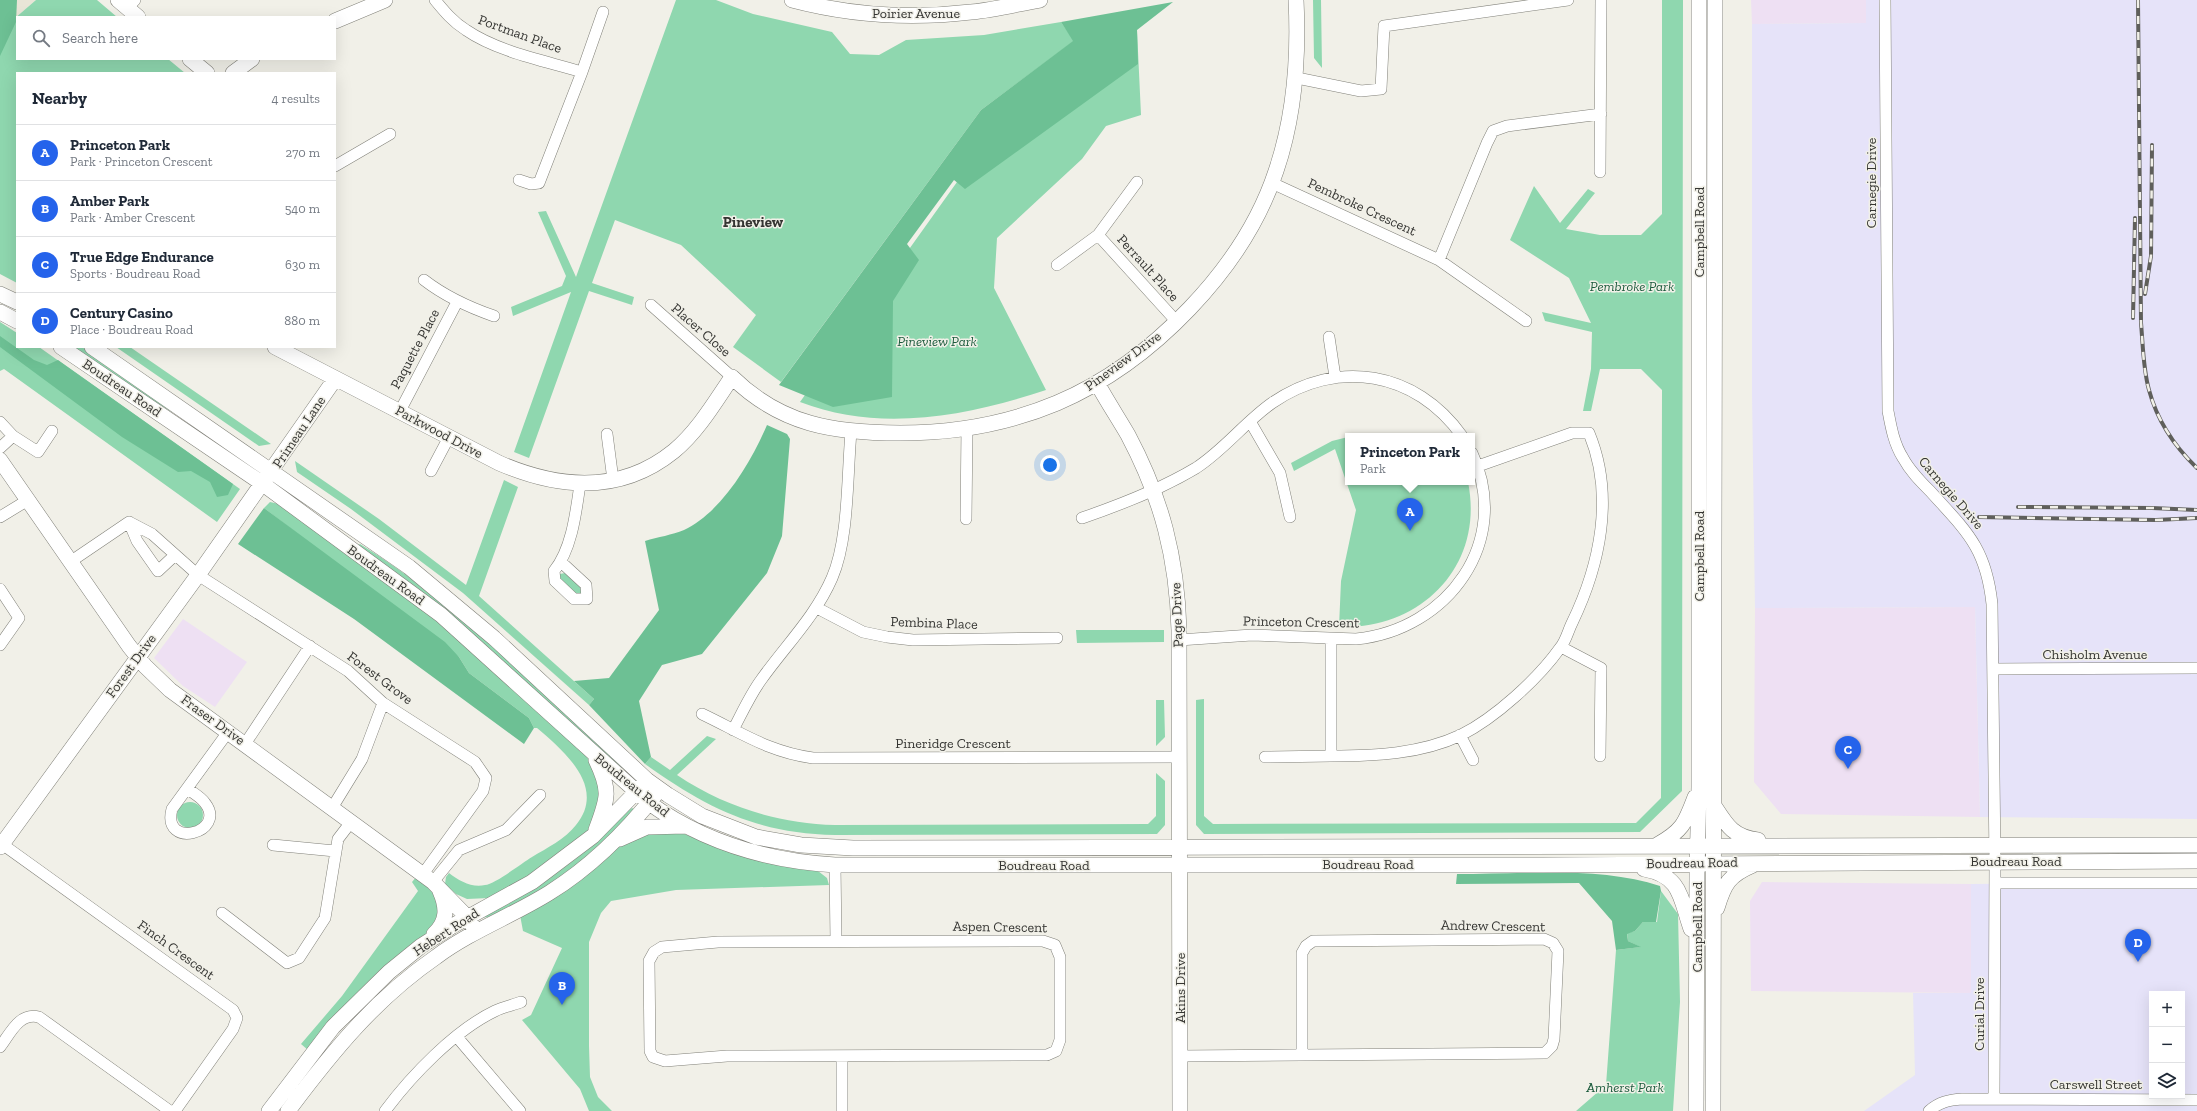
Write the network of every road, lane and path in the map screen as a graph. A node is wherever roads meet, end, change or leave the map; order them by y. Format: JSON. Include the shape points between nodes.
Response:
{"nodes":[{"id":1,"x":384,"y":0,"type":"edge"},
{"id":2,"x":435,"y":0,"type":"edge"},
{"id":3,"x":792,"y":0,"type":"edge"},
{"id":4,"x":1040,"y":0,"type":"edge"},
{"id":5,"x":1296,"y":0,"type":"edge"},
{"id":6,"x":1568,"y":0,"type":"edge"},
{"id":7,"x":1601,"y":0,"type":"edge"},
{"id":8,"x":1699,"y":0,"type":"edge"},
{"id":9,"x":1715,"y":0,"type":"edge"},
{"id":10,"x":1885,"y":0,"type":"edge"},
{"id":11,"x":603,"y":12,"type":"dead end"},
{"id":12,"x":336,"y":21,"type":"edge"},
{"id":13,"x":191,"y":60,"type":"edge"},
{"id":14,"x":251,"y":60,"type":"edge"},
{"id":15,"x":206,"y":72,"type":"edge"},
{"id":16,"x":234,"y":72,"type":"edge"},
{"id":17,"x":582,"y":72,"type":"junction"},
{"id":18,"x":1297,"y":78,"type":"junction"},
{"id":19,"x":1601,"y":114,"type":"junction"},
{"id":20,"x":390,"y":134,"type":"dead end"},
{"id":21,"x":336,"y":165,"type":"edge"},
{"id":22,"x":1600,"y":172,"type":"dead end"},
{"id":23,"x":519,"y":180,"type":"dead end"},
{"id":24,"x":1137,"y":182,"type":"dead end"},
{"id":25,"x":1272,"y":183,"type":"junction"},
{"id":26,"x":1098,"y":235,"type":"junction"},
{"id":27,"x":1439,"y":260,"type":"junction"},
{"id":28,"x":1057,"y":265,"type":"dead end"},
{"id":29,"x":424,"y":280,"type":"dead end"},
{"id":30,"x":0,"y":294,"type":"edge"},
{"id":31,"x":16,"y":302,"type":"edge"},
{"id":32,"x":457,"y":302,"type":"junction"},
{"id":33,"x":651,"y":305,"type":"dead end"},
{"id":34,"x":0,"y":312,"type":"edge"},
{"id":35,"x":494,"y":316,"type":"dead end"},
{"id":36,"x":16,"y":320,"type":"edge"},
{"id":37,"x":1177,"y":322,"type":"junction"},
{"id":38,"x":1526,"y":322,"type":"dead end"},
{"id":39,"x":1329,"y":337,"type":"dead end"},
{"id":40,"x":62,"y":348,"type":"edge"},
{"id":41,"x":93,"y":348,"type":"edge"},
{"id":42,"x":277,"y":348,"type":"edge"},
{"id":43,"x":732,"y":377,"type":"junction"},
{"id":44,"x":1335,"y":377,"type":"junction"},
{"id":45,"x":335,"y":379,"type":"junction"},
{"id":46,"x":1097,"y":383,"type":"junction"},
{"id":47,"x":400,"y":411,"type":"junction"},
{"id":48,"x":0,"y":422,"type":"edge"},
{"id":49,"x":1250,"y":423,"type":"junction"},
{"id":50,"x":967,"y":428,"type":"junction"},
{"id":51,"x":52,"y":431,"type":"dead end"},
{"id":52,"x":851,"y":432,"type":"junction"},
{"id":53,"x":1460,"y":433,"type":"edge"},
{"id":54,"x":607,"y":434,"type":"dead end"},
{"id":55,"x":13,"y":436,"type":"junction"},
{"id":56,"x":449,"y":437,"type":"junction"},
{"id":57,"x":0,"y":448,"type":"edge"},
{"id":58,"x":0,"y":460,"type":"edge"},
{"id":59,"x":1475,"y":460,"type":"edge"},
{"id":60,"x":1478,"y":466,"type":"junction"},
{"id":61,"x":272,"y":471,"type":"junction"},
{"id":62,"x":431,"y":471,"type":"dead end"},
{"id":63,"x":613,"y":480,"type":"junction"},
{"id":64,"x":263,"y":484,"type":"junction"},
{"id":65,"x":580,"y":484,"type":"junction"},
{"id":66,"x":1153,"y":489,"type":"junction"},
{"id":67,"x":28,"y":500,"type":"junction"},
{"id":68,"x":0,"y":517,"type":"edge"},
{"id":69,"x":1290,"y":517,"type":"dead end"},
{"id":70,"x":1082,"y":518,"type":"dead end"},
{"id":71,"x":966,"y":519,"type":"dead end"},
{"id":72,"x":129,"y":522,"type":"junction"},
{"id":73,"x":174,"y":556,"type":"junction"},
{"id":74,"x":70,"y":562,"type":"junction"},
{"id":75,"x":561,"y":562,"type":"dead end"},
{"id":76,"x":198,"y":575,"type":"junction"},
{"id":77,"x":0,"y":589,"type":"edge"},
{"id":78,"x":817,"y":608,"type":"junction"},
{"id":79,"x":1057,"y":638,"type":"dead end"},
{"id":80,"x":1331,"y":639,"type":"junction"},
{"id":81,"x":1179,"y":640,"type":"junction"},
{"id":82,"x":0,"y":645,"type":"edge"},
{"id":83,"x":310,"y":646,"type":"junction"},
{"id":84,"x":1561,"y":647,"type":"junction"},
{"id":85,"x":138,"y":656,"type":"junction"},
{"id":86,"x":2197,"y":668,"type":"edge"},
{"id":87,"x":1993,"y":669,"type":"junction"},
{"id":88,"x":383,"y":703,"type":"junction"},
{"id":89,"x":702,"y":714,"type":"dead end"},
{"id":90,"x":733,"y":730,"type":"junction"},
{"id":91,"x":228,"y":732,"type":"junction"},
{"id":92,"x":1460,"y":735,"type":"junction"},
{"id":93,"x":245,"y":744,"type":"junction"},
{"id":94,"x":592,"y":753,"type":"junction"},
{"id":95,"x":1179,"y":756,"type":"junction"},
{"id":96,"x":1331,"y":756,"type":"junction"},
{"id":97,"x":1600,"y":756,"type":"dead end"},
{"id":98,"x":1265,"y":757,"type":"dead end"},
{"id":99,"x":1473,"y":760,"type":"dead end"},
{"id":100,"x":647,"y":780,"type":"junction"},
{"id":101,"x":1699,"y":787,"type":"junction"},
{"id":102,"x":188,"y":789,"type":"dead end"},
{"id":103,"x":659,"y":790,"type":"junction"},
{"id":104,"x":637,"y":792,"type":"junction"},
{"id":105,"x":540,"y":795,"type":"dead end"},
{"id":106,"x":649,"y":803,"type":"junction"},
{"id":107,"x":1713,"y":804,"type":"junction"},
{"id":108,"x":332,"y":808,"type":"junction"},
{"id":109,"x":351,"y":822,"type":"junction"},
{"id":110,"x":685,"y":826,"type":"junction"},
{"id":111,"x":593,"y":836,"type":"junction"},
{"id":112,"x":613,"y":842,"type":"junction"},
{"id":113,"x":273,"y":845,"type":"dead end"},
{"id":114,"x":1697,"y":845,"type":"junction"},
{"id":115,"x":1713,"y":845,"type":"junction"},
{"id":116,"x":1799,"y":845,"type":"junction"},
{"id":117,"x":2197,"y":845,"type":"edge"},
{"id":118,"x":1,"y":846,"type":"edge"},
{"id":119,"x":1655,"y":846,"type":"junction"},
{"id":120,"x":1995,"y":846,"type":"junction"},
{"id":121,"x":1179,"y":847,"type":"junction"},
{"id":122,"x":335,"y":851,"type":"junction"},
{"id":123,"x":1995,"y":861,"type":"junction"},
{"id":124,"x":2197,"y":861,"type":"edge"},
{"id":125,"x":1758,"y":862,"type":"junction"},
{"id":126,"x":1179,"y":864,"type":"junction"},
{"id":127,"x":1619,"y":864,"type":"junction"},
{"id":128,"x":1697,"y":864,"type":"junction"},
{"id":129,"x":1713,"y":864,"type":"junction"},
{"id":130,"x":835,"y":865,"type":"junction"},
{"id":131,"x":431,"y":881,"type":"junction"},
{"id":132,"x":1995,"y":883,"type":"junction"},
{"id":133,"x":2197,"y":883,"type":"edge"},
{"id":134,"x":222,"y":913,"type":"dead end"},
{"id":135,"x":467,"y":917,"type":"junction"},
{"id":136,"x":1712,"y":923,"type":"junction"},
{"id":137,"x":476,"y":931,"type":"junction"},
{"id":138,"x":836,"y":941,"type":"junction"},
{"id":139,"x":1696,"y":943,"type":"junction"},
{"id":140,"x":421,"y":946,"type":"junction"},
{"id":141,"x":521,"y":1002,"type":"dead end"},
{"id":142,"x":457,"y":1037,"type":"junction"},
{"id":143,"x":0,"y":1047,"type":"edge"},
{"id":144,"x":1302,"y":1055,"type":"junction"},
{"id":145,"x":842,"y":1056,"type":"junction"},
{"id":146,"x":1180,"y":1056,"type":"junction"},
{"id":147,"x":1994,"y":1099,"type":"junction"},
{"id":148,"x":2197,"y":1100,"type":"edge"},
{"id":149,"x":1696,"y":1110,"type":"edge"},
{"id":150,"x":1712,"y":1110,"type":"edge"},
{"id":151,"x":170,"y":1111,"type":"edge"},
{"id":152,"x":175,"y":1111,"type":"edge"},
{"id":153,"x":269,"y":1111,"type":"edge"},
{"id":154,"x":288,"y":1111,"type":"edge"},
{"id":155,"x":385,"y":1111,"type":"edge"},
{"id":156,"x":520,"y":1111,"type":"edge"},
{"id":157,"x":842,"y":1111,"type":"edge"},
{"id":158,"x":1180,"y":1111,"type":"edge"},
{"id":159,"x":1929,"y":1111,"type":"edge"}],
"edges":[{"from":1,"to":12,"type":"main road"},
{"from":2,"to":17,"type":"street","name":"Portman Place","via":[[449,17],[466,31],[522,54]]},
{"from":3,"to":4,"type":"main road","name":"Poirier Avenue","via":[[847,11],[924,15],[971,12]]},
{"from":5,"to":18,"type":"main road","name":"Pineview Drive"},
{"from":6,"to":18,"type":"street","via":[[1384,26],[1381,89],[1361,91]]},
{"from":7,"to":19,"type":"street"},
{"from":8,"to":101,"type":"main road","name":"Campbell Road"},
{"from":9,"to":107,"type":"main road","name":"Campbell Road"},
{"from":10,"to":87,"type":"street","name":"Carnegie Drive","via":[[1888,411],[1891,428],[1902,457],[1911,471],[1969,534],[1987,569],[1992,604]]},
{"from":11,"to":17,"type":"street"},
{"from":13,"to":15,"type":"main road"},
{"from":14,"to":16,"type":"main road"},
{"from":17,"to":23,"type":"street","via":[[539,183],[531,184]]},
{"from":18,"to":25,"type":"main road","name":"Pineview Drive","via":[[1281,156]]},
{"from":19,"to":22,"type":"street"},
{"from":19,"to":27,"type":"street","via":[[1508,126],[1494,131]]},
{"from":20,"to":21,"type":"street"},
{"from":24,"to":26,"type":"street","name":"Perrault Place"},
{"from":25,"to":27,"type":"street","name":"Pembroke Crescent"},
{"from":25,"to":37,"type":"main road","name":"Pineview Drive","via":[[1255,218],[1225,266]]},
{"from":26,"to":28,"type":"street","name":"Perrault Place"},
{"from":26,"to":37,"type":"street","name":"Perrault Place"},
{"from":27,"to":38,"type":"street","name":"Pembroke Crescent"},
{"from":29,"to":32,"type":"street","name":"Paquette Place"},
{"from":30,"to":31,"type":"main road"},
{"from":32,"to":35,"type":"street","name":"Paquette Place"},
{"from":32,"to":47,"type":"street","name":"Paquette Place"},
{"from":33,"to":43,"type":"street","name":"Placer Close"},
{"from":34,"to":36,"type":"main road"},
{"from":37,"to":46,"type":"main road","name":"Pineview Drive"},
{"from":39,"to":44,"type":"street"},
{"from":40,"to":64,"type":"main road","name":"Boudreau Road"},
{"from":41,"to":61,"type":"main road","name":"Boudreau Road"},
{"from":42,"to":45,"type":"main road","name":"Parkwood Drive"},
{"from":43,"to":52,"type":"main road","name":"Pineview Drive","via":[[761,402],[789,417]]},
{"from":43,"to":63,"type":"main road","name":"Parkwood Drive","via":[[703,418],[674,450],[639,472]]},
{"from":44,"to":49,"type":"street","via":[[1293,390],[1271,404]]},
{"from":44,"to":53,"type":"street","via":[[1372,378],[1404,387],[1432,403]]},
{"from":45,"to":47,"type":"main road","name":"Parkwood Drive"},
{"from":45,"to":61,"type":"main road","name":"Primeau Lane"},
{"from":46,"to":50,"type":"main road","name":"Pineview Drive","via":[[1037,411]]},
{"from":46,"to":66,"type":"main road","name":"Page Drive","via":[[1127,435]]},
{"from":47,"to":56,"type":"main road","name":"Parkwood Drive"},
{"from":48,"to":55,"type":"street"},
{"from":49,"to":66,"type":"street","via":[[1196,467]]},
{"from":49,"to":69,"type":"street","via":[[1280,474]]},
{"from":50,"to":52,"type":"main road","name":"Pineview Drive","via":[[924,433]]},
{"from":50,"to":71,"type":"street"},
{"from":51,"to":55,"type":"street","via":[[38,452]]},
{"from":52,"to":78,"type":"street","via":[[839,557]]},
{"from":54,"to":63,"type":"street"},
{"from":55,"to":57,"type":"street"},
{"from":56,"to":62,"type":"street"},
{"from":56,"to":65,"type":"main road","name":"Parkwood Drive","via":[[522,472]]},
{"from":58,"to":67,"type":"main road","name":"Fraser Drive"},
{"from":59,"to":60,"type":"street","name":"Princeton Crescent"},
{"from":60,"to":80,"type":"street","name":"Princeton Crescent","via":[[1483,491],[1482,531],[1472,562],[1454,591],[1428,614],[1397,631],[1370,638]]},
{"from":60,"to":84,"type":"street","via":[[1572,433],[1589,433],[1594,445],[1602,492],[1600,538],[1597,560],[1585,597]]},
{"from":61,"to":64,"type":"main road","name":"Primeau Lane"},
{"from":61,"to":100,"type":"main road","name":"Boudreau Road","via":[[409,567],[494,638]]},
{"from":63,"to":65,"type":"main road","name":"Parkwood Drive"},
{"from":64,"to":76,"type":"main road","name":"Forest Drive"},
{"from":64,"to":94,"type":"main road","name":"Boudreau Road","via":[[441,615]]},
{"from":65,"to":75,"type":"street","via":[[567,547]]},
{"from":66,"to":70,"type":"street"},
{"from":66,"to":81,"type":"main road","name":"Page Drive","via":[[1172,552]]},
{"from":67,"to":68,"type":"street"},
{"from":67,"to":74,"type":"main road","name":"Fraser Drive"},
{"from":72,"to":73,"type":"street","name":"Forest Grove","via":[[152,534]]},
{"from":72,"to":73,"type":"street","via":[[137,541],[158,571]]},
{"from":72,"to":74,"type":"street"},
{"from":73,"to":76,"type":"street","name":"Forest Grove"},
{"from":74,"to":85,"type":"main road","name":"Fraser Drive"},
{"from":76,"to":83,"type":"street","name":"Forest Grove"},
{"from":76,"to":85,"type":"main road","name":"Forest Drive"},
{"from":77,"to":82,"type":"street","via":[[19,618]]},
{"from":78,"to":79,"type":"street","name":"Pembina Place","via":[[863,632],[887,637],[913,640]]},
{"from":78,"to":90,"type":"street","via":[[760,681]]},
{"from":80,"to":81,"type":"street","name":"Princeton Crescent","via":[[1252,635]]},
{"from":80,"to":96,"type":"street"},
{"from":81,"to":95,"type":"main road","name":"Page Drive"},
{"from":83,"to":88,"type":"street","name":"Forest Grove","via":[[348,672]]},
{"from":83,"to":93,"type":"street"},
{"from":84,"to":92,"type":"street","via":[[1516,696]]},
{"from":84,"to":97,"type":"street","via":[[1601,668]]},
{"from":85,"to":91,"type":"main road","name":"Fraser Drive","via":[[170,690]]},
{"from":85,"to":118,"type":"main road","name":"Forest Drive"},
{"from":86,"to":87,"type":"street","name":"Chisholm Avenue"},
{"from":87,"to":120,"type":"street","name":"Carnegie Drive"},
{"from":88,"to":108,"type":"street","via":[[362,759]]},
{"from":88,"to":131,"type":"street","name":"Forest Grove","via":[[475,762],[486,778],[483,791]]},
{"from":89,"to":90,"type":"street","name":"Pineridge Crescent"},
{"from":90,"to":95,"type":"street","name":"Pineridge Crescent","via":[[774,749],[813,758]]},
{"from":91,"to":93,"type":"main road","name":"Fraser Drive"},
{"from":91,"to":102,"type":"street"},
{"from":92,"to":96,"type":"street","via":[[1411,750],[1380,756]]},
{"from":92,"to":99,"type":"street"},
{"from":93,"to":108,"type":"main road","name":"Fraser Drive"},
{"from":94,"to":104,"type":"main road","name":"Boudreau Road"},
{"from":94,"to":111,"type":"main road","via":[[606,781],[605,804]]},
{"from":95,"to":121,"type":"main road","name":"Page Drive"},
{"from":96,"to":98,"type":"street"},
{"from":100,"to":103,"type":"main road","name":"Boudreau Road"},
{"from":100,"to":104,"type":"main road","name":"Hebert Road"},
{"from":101,"to":114,"type":"main road","name":"Campbell Road"},
{"from":101,"to":119,"type":"main road","via":[[1682,827],[1677,833]]},
{"from":103,"to":106,"type":"main road","name":"Hebert Road"},
{"from":103,"to":121,"type":"main road","name":"Boudreau Road","via":[[687,808],[720,824],[756,837],[801,845],[853,848]]},
{"from":104,"to":106,"type":"main road","name":"Boudreau Road"},
{"from":104,"to":111,"type":"main road","name":"Hebert Road"},
{"from":105,"to":131,"type":"street","via":[[506,830],[459,850]]},
{"from":106,"to":110,"type":"main road","name":"Boudreau Road"},
{"from":106,"to":112,"type":"main road","name":"Hebert Road"},
{"from":107,"to":115,"type":"main road","name":"Campbell Road"},
{"from":107,"to":116,"type":"main road","via":[[1730,829],[1748,839]]},
{"from":108,"to":109,"type":"main road","name":"Fraser Drive"},
{"from":109,"to":122,"type":"street","via":[[338,839]]},
{"from":109,"to":131,"type":"main road","name":"Fraser Drive"},
{"from":110,"to":112,"type":"main road","via":[[647,827]]},
{"from":110,"to":130,"type":"main road","name":"Boudreau Road","via":[[714,840],[752,853],[789,861]]},
{"from":111,"to":135,"type":"main road","name":"Hebert Road","via":[[532,882]]},
{"from":112,"to":137,"type":"main road","name":"Hebert Road","via":[[550,893]]},
{"from":113,"to":122,"type":"street"},
{"from":114,"to":115,"type":"main road","name":"Boudreau Road"},
{"from":114,"to":119,"type":"main road","name":"Boudreau Road"},
{"from":114,"to":128,"type":"main road","name":"Campbell Road"},
{"from":115,"to":116,"type":"main road","name":"Boudreau Road"},
{"from":115,"to":129,"type":"main road","name":"Campbell Road"},
{"from":116,"to":120,"type":"main road","name":"Boudreau Road"},
{"from":117,"to":120,"type":"main road","name":"Boudreau Road"},
{"from":118,"to":152,"type":"street","name":"Finch Crescent","via":[[233,1010],[237,1018],[233,1029]]},
{"from":119,"to":121,"type":"main road","name":"Boudreau Road"},
{"from":120,"to":123,"type":"street","name":"Carnegie Drive"},
{"from":121,"to":126,"type":"main road","name":"Page Drive"},
{"from":122,"to":134,"type":"street","via":[[325,918],[299,958],[287,962]]},
{"from":123,"to":124,"type":"main road","name":"Boudreau Road"},
{"from":123,"to":125,"type":"main road","name":"Boudreau Road"},
{"from":123,"to":132,"type":"street","name":"Curial Drive"},
{"from":125,"to":129,"type":"main road","name":"Boudreau Road"},
{"from":125,"to":136,"type":"main road","via":[[1729,879]]},
{"from":126,"to":127,"type":"main road","name":"Boudreau Road"},
{"from":126,"to":130,"type":"main road","name":"Boudreau Road"},
{"from":126,"to":146,"type":"main road","name":"Akins Drive"},
{"from":127,"to":128,"type":"main road","name":"Boudreau Road"},
{"from":127,"to":139,"type":"main road","via":[[1653,871],[1665,875],[1673,882],[1685,904]]},
{"from":128,"to":129,"type":"main road","name":"Boudreau Road"},
{"from":128,"to":139,"type":"main road","name":"Campbell Road"},
{"from":129,"to":136,"type":"main road","name":"Campbell Road"},
{"from":130,"to":138,"type":"street"},
{"from":131,"to":135,"type":"main road","name":"Fraser Drive"},
{"from":131,"to":140,"type":"main road","via":[[445,908],[445,918],[438,930]]},
{"from":132,"to":133,"type":"street","name":"Boudreau Road"},
{"from":132,"to":147,"type":"street","name":"Curial Drive"},
{"from":135,"to":137,"type":"main road","name":"Fraser Drive"},
{"from":135,"to":140,"type":"main road","name":"Hebert Road"},
{"from":136,"to":150,"type":"main road","name":"Campbell Road"},
{"from":137,"to":154,"type":"main road","name":"Hebert Road","via":[[410,976],[363,1018],[316,1073]]},
{"from":138,"to":145,"type":"street","name":"Aspen Crescent","via":[[706,943],[657,949],[649,961],[649,1047],[653,1057],[665,1061],[711,1057]]},
{"from":138,"to":145,"type":"street","name":"Aspen Crescent","via":[[1049,941],[1056,945],[1060,957],[1060,1040],[1058,1048],[1052,1054]]},
{"from":139,"to":149,"type":"main road","name":"Campbell Road"},
{"from":140,"to":153,"type":"main road","name":"Hebert Road","via":[[389,972],[337,1022]]},
{"from":141,"to":142,"type":"street","via":[[492,1012]]},
{"from":142,"to":155,"type":"street","via":[[412,1078]]},
{"from":142,"to":156,"type":"street"},
{"from":143,"to":151,"type":"street","via":[[21,1019],[39,1017]]},
{"from":144,"to":144,"type":"street","name":"Andrew Crescent","via":[[1545,1053],[1552,1046],[1554,1039],[1558,951],[1553,943],[1544,940],[1313,941],[1304,949],[1302,958]]},
{"from":144,"to":146,"type":"street","name":"Andrew Crescent"},
{"from":145,"to":157,"type":"street"},
{"from":146,"to":158,"type":"main road","name":"Akins Drive"},
{"from":147,"to":148,"type":"street","name":"Carswell Street"},
{"from":147,"to":159,"type":"street","via":[[1948,1100]]},
{"from":149,"to":150,"type":"street"}]}
